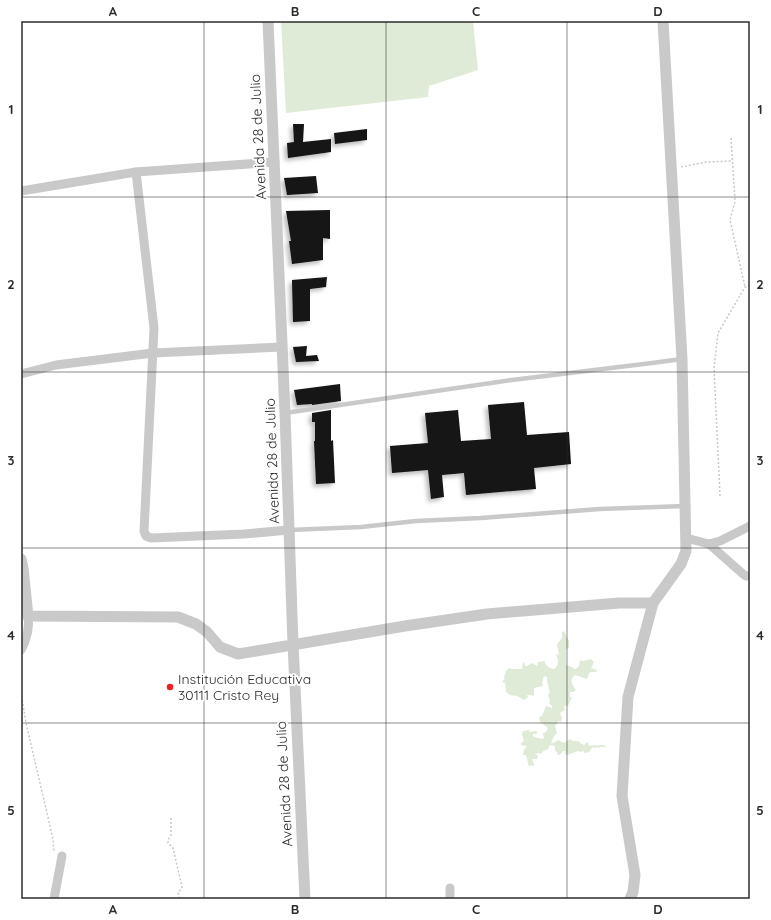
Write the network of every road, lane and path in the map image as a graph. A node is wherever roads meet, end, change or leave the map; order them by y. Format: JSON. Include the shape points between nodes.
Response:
{"nodes":[{"id":1,"x":268,"y":21,"type":"edge"},
{"id":2,"x":662,"y":21,"type":"edge"},
{"id":3,"x":731,"y":138,"type":"dead end"},
{"id":4,"x":732,"y":161,"type":"junction"},
{"id":5,"x":275,"y":162,"type":"junction"},
{"id":6,"x":671,"y":169,"type":"junction"},
{"id":7,"x":136,"y":172,"type":"junction"},
{"id":8,"x":21,"y":191,"type":"edge"},
{"id":9,"x":750,"y":285,"type":"edge"},
{"id":10,"x":745,"y":287,"type":"junction"},
{"id":11,"x":282,"y":347,"type":"junction"},
{"id":12,"x":153,"y":353,"type":"junction"},
{"id":13,"x":682,"y":359,"type":"junction"},
{"id":14,"x":21,"y":374,"type":"edge"},
{"id":15,"x":285,"y":413,"type":"junction"},
{"id":16,"x":720,"y":496,"type":"dead end"},
{"id":17,"x":685,"y":506,"type":"junction"},
{"id":18,"x":750,"y":526,"type":"edge"},
{"id":19,"x":289,"y":530,"type":"junction"},
{"id":20,"x":686,"y":538,"type":"junction"},
{"id":21,"x":709,"y":544,"type":"junction"},
{"id":22,"x":21,"y":559,"type":"edge"},
{"id":23,"x":750,"y":576,"type":"edge"},
{"id":24,"x":653,"y":603,"type":"junction"},
{"id":25,"x":28,"y":616,"type":"junction"},
{"id":26,"x":293,"y":644,"type":"junction"},
{"id":27,"x":21,"y":650,"type":"edge"},
{"id":28,"x":21,"y":692,"type":"edge"},
{"id":29,"x":171,"y":818,"type":"dead end"},
{"id":30,"x":61,"y":860,"type":"joint"},
{"id":31,"x":450,"y":888,"type":"dead end"},
{"id":32,"x":54,"y":899,"type":"edge"},
{"id":33,"x":180,"y":899,"type":"edge"},
{"id":34,"x":305,"y":899,"type":"edge"},
{"id":35,"x":450,"y":899,"type":"edge"},
{"id":36,"x":630,"y":899,"type":"edge"}],
"edges":[{"from":1,"to":5,"type":"street","name":"Avenida 28 de Julio"},
{"from":2,"to":6,"type":"street"},
{"from":3,"to":4,"type":"path"},
{"from":4,"to":6,"type":"path","via":[[706,162]]},
{"from":4,"to":10,"type":"path","via":[[735,201],[730,220]]},
{"from":5,"to":7,"type":"street"},
{"from":5,"to":11,"type":"street","name":"Avenida 28 de Julio"},
{"from":6,"to":13,"type":"street"},
{"from":7,"to":8,"type":"street"},
{"from":7,"to":12,"type":"street","via":[[154,328]]},
{"from":9,"to":10,"type":"path"},
{"from":10,"to":16,"type":"path","via":[[718,333],[714,368]]},
{"from":11,"to":12,"type":"street"},
{"from":11,"to":15,"type":"street","name":"Avenida 28 de Julio"},
{"from":12,"to":14,"type":"street","via":[[56,365]]},
{"from":12,"to":19,"type":"street","via":[[144,531],[146,536],[151,538]]},
{"from":13,"to":15,"type":"lane","via":[[512,380]]},
{"from":13,"to":17,"type":"street"},
{"from":15,"to":19,"type":"street","name":"Avenida 28 de Julio"},
{"from":17,"to":19,"type":"lane","via":[[600,509]]},
{"from":17,"to":20,"type":"street"},
{"from":18,"to":21,"type":"street"},
{"from":19,"to":26,"type":"street","name":"Avenida 28 de Julio"},
{"from":20,"to":21,"type":"street"},
{"from":20,"to":24,"type":"street","via":[[686,551],[681,564]]},
{"from":21,"to":23,"type":"street","via":[[743,574]]},
{"from":22,"to":25,"type":"street"},
{"from":24,"to":26,"type":"street","via":[[619,603],[487,614]]},
{"from":24,"to":36,"type":"street","via":[[628,697],[622,796],[635,875]]},
{"from":25,"to":26,"type":"street","via":[[178,617],[196,624],[220,647],[238,654]]},
{"from":25,"to":27,"type":"street","via":[[29,631]]},
{"from":26,"to":34,"type":"street","name":"Avenida 28 de Julio"},
{"from":28,"to":30,"type":"path","via":[[53,839],[55,859]]},
{"from":29,"to":33,"type":"path","via":[[171,835],[168,843],[173,848],[182,887],[178,894]]},
{"from":30,"to":32,"type":"street"},
{"from":31,"to":35,"type":"street"}]}
